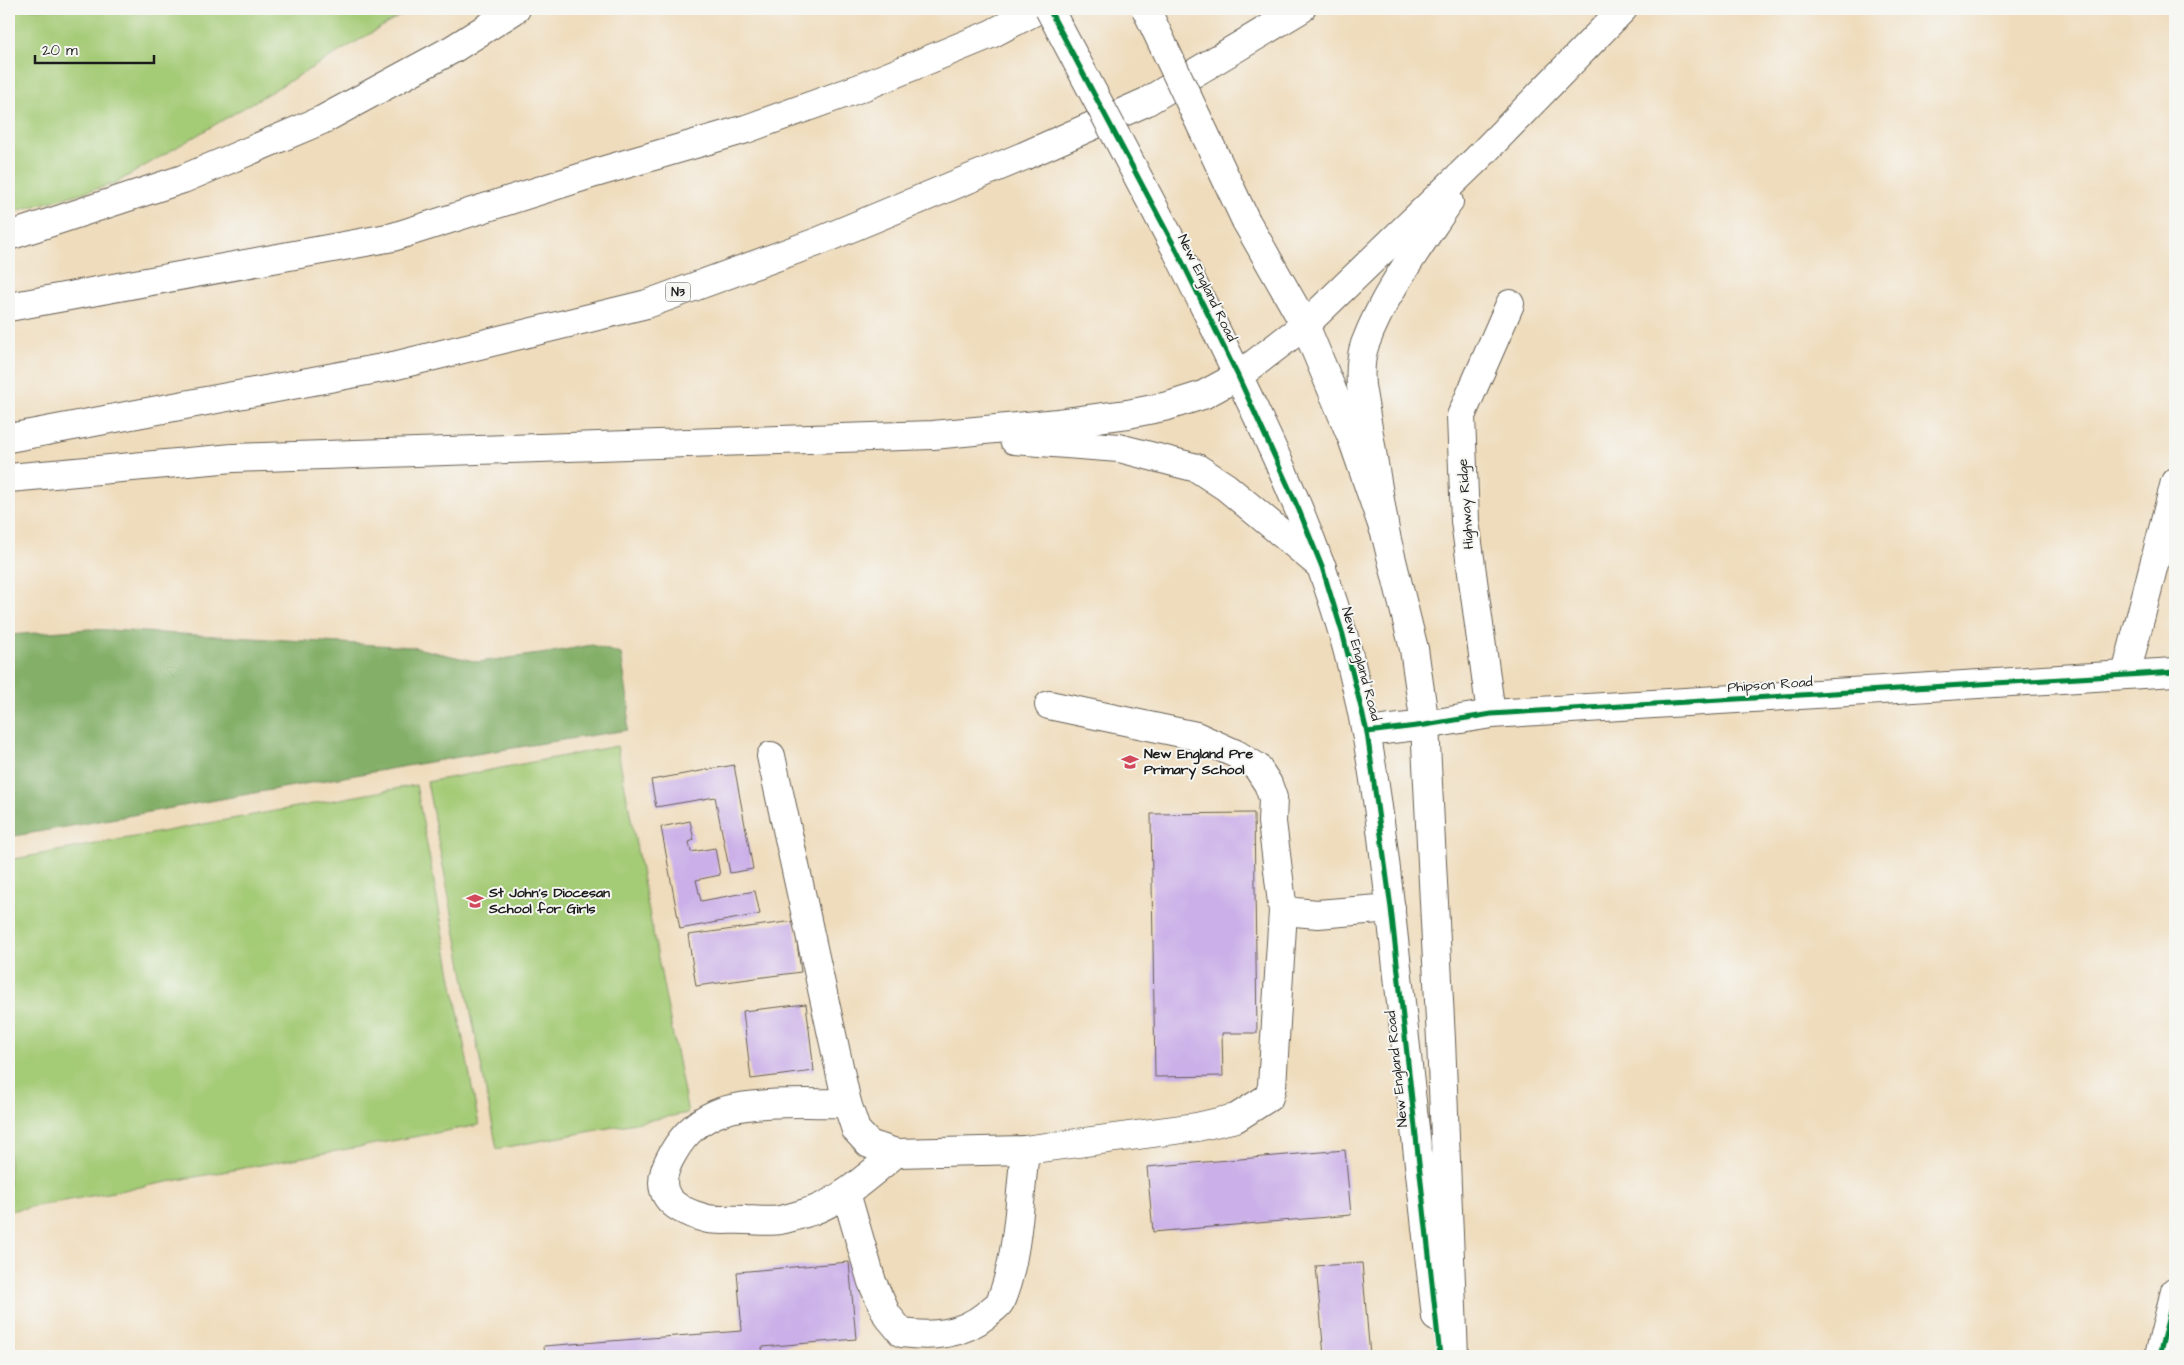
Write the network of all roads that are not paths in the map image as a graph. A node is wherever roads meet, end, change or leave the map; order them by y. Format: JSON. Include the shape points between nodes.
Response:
{"nodes":[{"id":1,"x":516,"y":9,"type":"edge"},
{"id":2,"x":1038,"y":9,"type":"edge"},
{"id":3,"x":1049,"y":9,"type":"edge"},
{"id":4,"x":1146,"y":9,"type":"edge"},
{"id":5,"x":1301,"y":9,"type":"edge"},
{"id":6,"x":1623,"y":9,"type":"edge"},
{"id":7,"x":1478,"y":160,"type":"junction"},
{"id":8,"x":9,"y":236,"type":"edge"},
{"id":9,"x":1510,"y":304,"type":"dead end"},
{"id":10,"x":9,"y":307,"type":"edge"},
{"id":11,"x":1305,"y":325,"type":"junction"},
{"id":12,"x":1238,"y":376,"type":"junction"},
{"id":13,"x":933,"y":435,"type":"junction"},
{"id":14,"x":9,"y":438,"type":"edge"},
{"id":15,"x":9,"y":478,"type":"edge"},
{"id":16,"x":2175,"y":482,"type":"edge"},
{"id":17,"x":1386,"y":536,"type":"junction"},
{"id":18,"x":1322,"y":567,"type":"junction"},
{"id":19,"x":2175,"y":672,"type":"edge"},
{"id":20,"x":2126,"y":674,"type":"junction"},
{"id":21,"x":1049,"y":705,"type":"dead end"},
{"id":22,"x":1491,"y":714,"type":"junction"},
{"id":23,"x":1425,"y":725,"type":"junction"},
{"id":24,"x":1367,"y":732,"type":"junction"},
{"id":25,"x":771,"y":756,"type":"dead end"},
{"id":26,"x":1391,"y":908,"type":"junction"},
{"id":27,"x":1283,"y":911,"type":"junction"},
{"id":28,"x":1442,"y":1040,"type":"junction"},
{"id":29,"x":1412,"y":1096,"type":"junction"},
{"id":30,"x":848,"y":1103,"type":"junction"},
{"id":31,"x":1024,"y":1150,"type":"junction"},
{"id":32,"x":896,"y":1153,"type":"junction"},
{"id":33,"x":846,"y":1193,"type":"junction"},
{"id":34,"x":2175,"y":1291,"type":"edge"},
{"id":35,"x":904,"y":1344,"type":"edge"},
{"id":36,"x":1440,"y":1356,"type":"edge"},
{"id":37,"x":1454,"y":1356,"type":"edge"},
{"id":38,"x":2159,"y":1356,"type":"edge"}],
"edges":[{"from":1,"to":8,"type":"main road","via":[[453,49],[322,120],[183,178]]},
{"from":2,"to":10,"type":"main road","via":[[973,41],[860,88],[754,126],[393,237]]},
{"from":3,"to":12,"type":"main road","name":"New England Road","bridge":true,"via":[[1177,251]]},
{"from":4,"to":11,"type":"main road","bridge":true,"via":[[1246,221]]},
{"from":5,"to":14,"type":"main road","number":"N3","via":[[1146,102],[817,242],[647,304],[394,366]]},
{"from":6,"to":7,"type":"main road"},
{"from":7,"to":11,"type":"main road"},
{"from":7,"to":17,"type":"main road","via":[[1412,257],[1364,345],[1361,386]]},
{"from":9,"to":22,"type":"main road","name":"Highway Ridge","via":[[1461,416],[1464,521]]},
{"from":11,"to":12,"type":"main road"},
{"from":11,"to":17,"type":"main road","via":[[1352,438]]},
{"from":12,"to":13,"type":"main road","via":[[1203,395],[1128,414]]},
{"from":12,"to":18,"type":"main road","name":"New England Road","via":[[1300,510]]},
{"from":13,"to":15,"type":"main road","via":[[233,458]]},
{"from":13,"to":18,"type":"main road","via":[[1119,448],[1197,468],[1226,487]]},
{"from":16,"to":20,"type":"main road"},
{"from":17,"to":23,"type":"main road","via":[[1414,649]]},
{"from":18,"to":24,"type":"main road","name":"New England Road"},
{"from":19,"to":20,"type":"main road","name":"Phipson Road"},
{"from":20,"to":22,"type":"main road","name":"Phipson Road"},
{"from":21,"to":27,"type":"main road","via":[[1196,736],[1257,767],[1273,798],[1272,822]]},
{"from":22,"to":23,"type":"main road","name":"Phipson Road"},
{"from":23,"to":24,"type":"main road","name":"Phipson Road"},
{"from":23,"to":28,"type":"main road"},
{"from":24,"to":26,"type":"main road","name":"New England Road"},
{"from":25,"to":30,"type":"main road"},
{"from":26,"to":27,"type":"main road","via":[[1318,914]]},
{"from":26,"to":29,"type":"main road","name":"New England Road"},
{"from":27,"to":31,"type":"main road","via":[[1269,1097],[1236,1118],[1197,1127]]},
{"from":28,"to":29,"type":"main road","via":[[1434,1086]]},
{"from":28,"to":37,"type":"main road"},
{"from":29,"to":36,"type":"main road","name":"New England Road"},
{"from":30,"to":32,"type":"main road","via":[[856,1130],[869,1144]]},
{"from":30,"to":33,"type":"main road","via":[[751,1105],[706,1118],[679,1142],[662,1177],[662,1189],[668,1199],[679,1208],[709,1219],[779,1220],[813,1210]]},
{"from":31,"to":32,"type":"main road"},
{"from":31,"to":35,"type":"main road","via":[[1012,1262],[999,1304],[976,1323],[953,1333],[922,1336]]},
{"from":32,"to":33,"type":"main road"},
{"from":33,"to":35,"type":"main road","via":[[872,1282]]},
{"from":34,"to":38,"type":"main road"}]}
